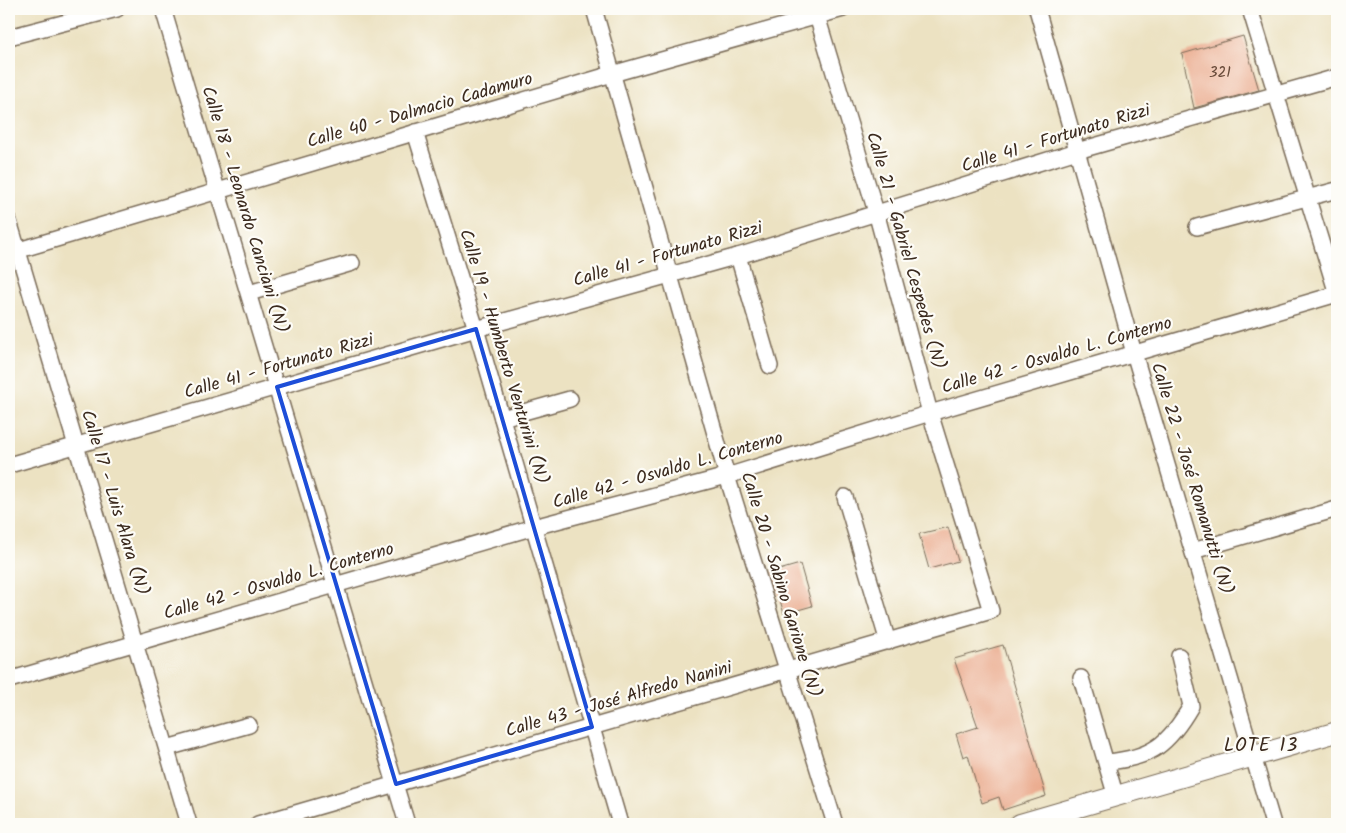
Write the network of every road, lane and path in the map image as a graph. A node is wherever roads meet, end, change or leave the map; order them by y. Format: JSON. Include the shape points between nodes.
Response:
{"nodes":[{"id":1,"x":117,"y":9,"type":"edge"},
{"id":2,"x":163,"y":9,"type":"edge"},
{"id":3,"x":594,"y":9,"type":"edge"},
{"id":4,"x":843,"y":9,"type":"edge"},
{"id":5,"x":1038,"y":9,"type":"edge"},
{"id":6,"x":1250,"y":9,"type":"edge"},
{"id":7,"x":817,"y":16,"type":"junction"},
{"id":8,"x":9,"y":37,"type":"edge"},
{"id":9,"x":612,"y":74,"type":"junction"},
{"id":10,"x":1337,"y":77,"type":"edge"},
{"id":11,"x":1276,"y":94,"type":"junction"},
{"id":12,"x":416,"y":132,"type":"junction"},
{"id":13,"x":1077,"y":151,"type":"junction"},
{"id":14,"x":219,"y":190,"type":"junction"},
{"id":15,"x":1337,"y":190,"type":"edge"},
{"id":16,"x":1308,"y":198,"type":"junction"},
{"id":17,"x":876,"y":212,"type":"junction"},
{"id":18,"x":9,"y":221,"type":"edge"},
{"id":19,"x":1197,"y":227,"type":"dead end"},
{"id":20,"x":13,"y":252,"type":"edge"},
{"id":21,"x":738,"y":256,"type":"junction"},
{"id":22,"x":352,"y":264,"type":"dead end"},
{"id":23,"x":668,"y":274,"type":"junction"},
{"id":24,"x":249,"y":293,"type":"junction"},
{"id":25,"x":1337,"y":294,"type":"edge"},
{"id":26,"x":476,"y":329,"type":"junction"},
{"id":27,"x":1134,"y":353,"type":"junction"},
{"id":28,"x":770,"y":366,"type":"dead end"},
{"id":29,"x":277,"y":387,"type":"junction"},
{"id":30,"x":570,"y":400,"type":"dead end"},
{"id":31,"x":930,"y":413,"type":"junction"},
{"id":32,"x":502,"y":418,"type":"junction"},
{"id":33,"x":78,"y":445,"type":"junction"},
{"id":34,"x":9,"y":465,"type":"edge"},
{"id":35,"x":727,"y":476,"type":"junction"},
{"id":36,"x":845,"y":497,"type":"dead end"},
{"id":37,"x":1337,"y":509,"type":"edge"},
{"id":38,"x":534,"y":527,"type":"junction"},
{"id":39,"x":1193,"y":551,"type":"junction"},
{"id":40,"x":334,"y":585,"type":"junction"},
{"id":41,"x":991,"y":612,"type":"joint"},
{"id":42,"x":888,"y":642,"type":"junction"},
{"id":43,"x":136,"y":643,"type":"junction"},
{"id":44,"x":1179,"y":656,"type":"dead end"},
{"id":45,"x":787,"y":671,"type":"junction"},
{"id":46,"x":1081,"y":678,"type":"dead end"},
{"id":47,"x":9,"y":680,"type":"edge"},
{"id":48,"x":249,"y":725,"type":"dead end"},
{"id":49,"x":592,"y":727,"type":"junction"},
{"id":50,"x":1337,"y":732,"type":"edge"},
{"id":51,"x":167,"y":748,"type":"junction"},
{"id":52,"x":1254,"y":756,"type":"junction"},
{"id":53,"x":1107,"y":762,"type":"junction"},
{"id":54,"x":396,"y":784,"type":"junction"},
{"id":55,"x":1116,"y":796,"type":"junction"},
{"id":56,"x":286,"y":820,"type":"edge"},
{"id":57,"x":1054,"y":820,"type":"edge"},
{"id":58,"x":189,"y":824,"type":"edge"},
{"id":59,"x":258,"y":824,"type":"edge"},
{"id":60,"x":407,"y":824,"type":"edge"},
{"id":61,"x":620,"y":824,"type":"edge"},
{"id":62,"x":835,"y":824,"type":"edge"},
{"id":63,"x":1020,"y":824,"type":"edge"},
{"id":64,"x":1273,"y":824,"type":"edge"}],
"edges":[{"from":1,"to":8,"type":"street"},
{"from":2,"to":14,"type":"street","name":"Calle 18 - Leonardo Canciani (N)"},
{"from":3,"to":9,"type":"street","name":"Calle 20 - Sabino Garione (N)"},
{"from":4,"to":7,"type":"street","name":"Calle 40 - Dalmacio Cadamuro"},
{"from":5,"to":13,"type":"street","name":"Calle 22 - José Romanutti (N)"},
{"from":6,"to":11,"type":"street"},
{"from":7,"to":9,"type":"street","name":"Calle 40 - Dalmacio Cadamuro"},
{"from":7,"to":17,"type":"street","name":"Calle 21 - Gabriel Cespedes (N)"},
{"from":9,"to":12,"type":"street","name":"Calle 40 - Dalmacio Cadamuro"},
{"from":9,"to":23,"type":"street","name":"Calle 20 - Sabino Garione (N)"},
{"from":10,"to":11,"type":"street","name":"Calle 41 - Fortunato Rizzi"},
{"from":11,"to":13,"type":"street","name":"Calle 41 - Fortunato Rizzi"},
{"from":11,"to":16,"type":"street"},
{"from":12,"to":14,"type":"street","name":"Calle 40 - Dalmacio Cadamuro"},
{"from":12,"to":26,"type":"street","name":"Calle 19 - Humberto Venturini (N)"},
{"from":13,"to":17,"type":"street","name":"Calle 41 - Fortunato Rizzi"},
{"from":13,"to":27,"type":"street","name":"Calle 22 - José Romanutti (N)"},
{"from":14,"to":20,"type":"street","name":"Calle 40 - Dalmacio Cadamuro"},
{"from":14,"to":24,"type":"street","name":"Calle 18 - Leonardo Canciani (N)"},
{"from":15,"to":16,"type":"street"},
{"from":16,"to":19,"type":"street"},
{"from":16,"to":25,"type":"street"},
{"from":17,"to":21,"type":"street","name":"Calle 41 - Fortunato Rizzi"},
{"from":17,"to":31,"type":"street","name":"Calle 21 - Gabriel Cespedes (N)"},
{"from":18,"to":20,"type":"street","name":"Calle 17 - Luis Alara (N)"},
{"from":20,"to":33,"type":"street","name":"Calle 17 - Luis Alara (N)"},
{"from":21,"to":23,"type":"street","name":"Calle 41 - Fortunato Rizzi"},
{"from":21,"to":28,"type":"street"},
{"from":22,"to":24,"type":"street"},
{"from":23,"to":26,"type":"street","name":"Calle 41 - Fortunato Rizzi"},
{"from":23,"to":35,"type":"street","name":"Calle 20 - Sabino Garione (N)"},
{"from":24,"to":29,"type":"street","name":"Calle 18 - Leonardo Canciani (N)"},
{"from":25,"to":27,"type":"street","name":"Calle 42 - Osvaldo L. Conterno"},
{"from":26,"to":29,"type":"street","name":"Calle 41 - Fortunato Rizzi"},
{"from":26,"to":32,"type":"street","name":"Calle 19 - Humberto Venturini (N)"},
{"from":27,"to":31,"type":"street","name":"Calle 42 - Osvaldo L. Conterno"},
{"from":27,"to":39,"type":"street","name":"Calle 22 - José Romanutti (N)"},
{"from":29,"to":33,"type":"street","name":"Calle 41 - Fortunato Rizzi"},
{"from":29,"to":40,"type":"street","name":"Calle 18 - Leonardo Canciani (N)"},
{"from":30,"to":32,"type":"street"},
{"from":31,"to":35,"type":"street","name":"Calle 42 - Osvaldo L. Conterno"},
{"from":31,"to":41,"type":"street","name":"Calle 21 - Gabriel Cespedes (N)"},
{"from":32,"to":38,"type":"street","name":"Calle 19 - Humberto Venturini (N)"},
{"from":33,"to":34,"type":"street","name":"Calle 41 - Fortunato Rizzi"},
{"from":33,"to":43,"type":"street","name":"Calle 17 - Luis Alara (N)"},
{"from":35,"to":38,"type":"street","name":"Calle 42 - Osvaldo L. Conterno"},
{"from":35,"to":45,"type":"street","name":"Calle 20 - Sabino Garione (N)"},
{"from":36,"to":42,"type":"street"},
{"from":37,"to":39,"type":"street"},
{"from":38,"to":40,"type":"street","name":"Calle 42 - Osvaldo L. Conterno"},
{"from":38,"to":49,"type":"street","name":"Calle 19 - Humberto Venturini (N)"},
{"from":39,"to":52,"type":"street","name":"Calle 22 - José Romanutti (N)"},
{"from":40,"to":43,"type":"street","name":"Calle 42 - Osvaldo L. Conterno"},
{"from":40,"to":54,"type":"street","name":"Calle 18 - Leonardo Canciani (N)"},
{"from":41,"to":42,"type":"street","name":"Calle 43 - José Alfredo Nanini"},
{"from":42,"to":45,"type":"street","name":"Calle 43 - José Alfredo Nanini"},
{"from":43,"to":47,"type":"street","name":"Calle 42 - Osvaldo L. Conterno"},
{"from":43,"to":51,"type":"street","name":"Calle 17 - Luis Alara (N)"},
{"from":44,"to":53,"type":"street","via":[[1191,706],[1180,724],[1163,745],[1140,755]]},
{"from":45,"to":49,"type":"street","name":"Calle 43 - José Alfredo Nanini"},
{"from":45,"to":62,"type":"street","name":"Calle 20 - Sabino Garione (N)"},
{"from":46,"to":53,"type":"street"},
{"from":48,"to":51,"type":"street"},
{"from":49,"to":54,"type":"street","name":"Calle 43 - José Alfredo Nanini"},
{"from":49,"to":61,"type":"street","name":"Calle 19 - Humberto Venturini (N)"},
{"from":50,"to":52,"type":"main road"},
{"from":51,"to":58,"type":"street","name":"Calle 17 - Luis Alara (N)"},
{"from":52,"to":55,"type":"main road"},
{"from":52,"to":64,"type":"street","name":"Calle 22 - José Romanutti (N)"},
{"from":53,"to":55,"type":"street"},
{"from":54,"to":56,"type":"street","name":"Calle 43 - José Alfredo Nanini"},
{"from":54,"to":60,"type":"street","name":"Calle 18 - Leonardo Canciani (N)"},
{"from":55,"to":57,"type":"main road"},
{"from":56,"to":59,"type":"street","name":"Calle 43 - José Alfredo Nanini"},
{"from":57,"to":63,"type":"main road"}]}
